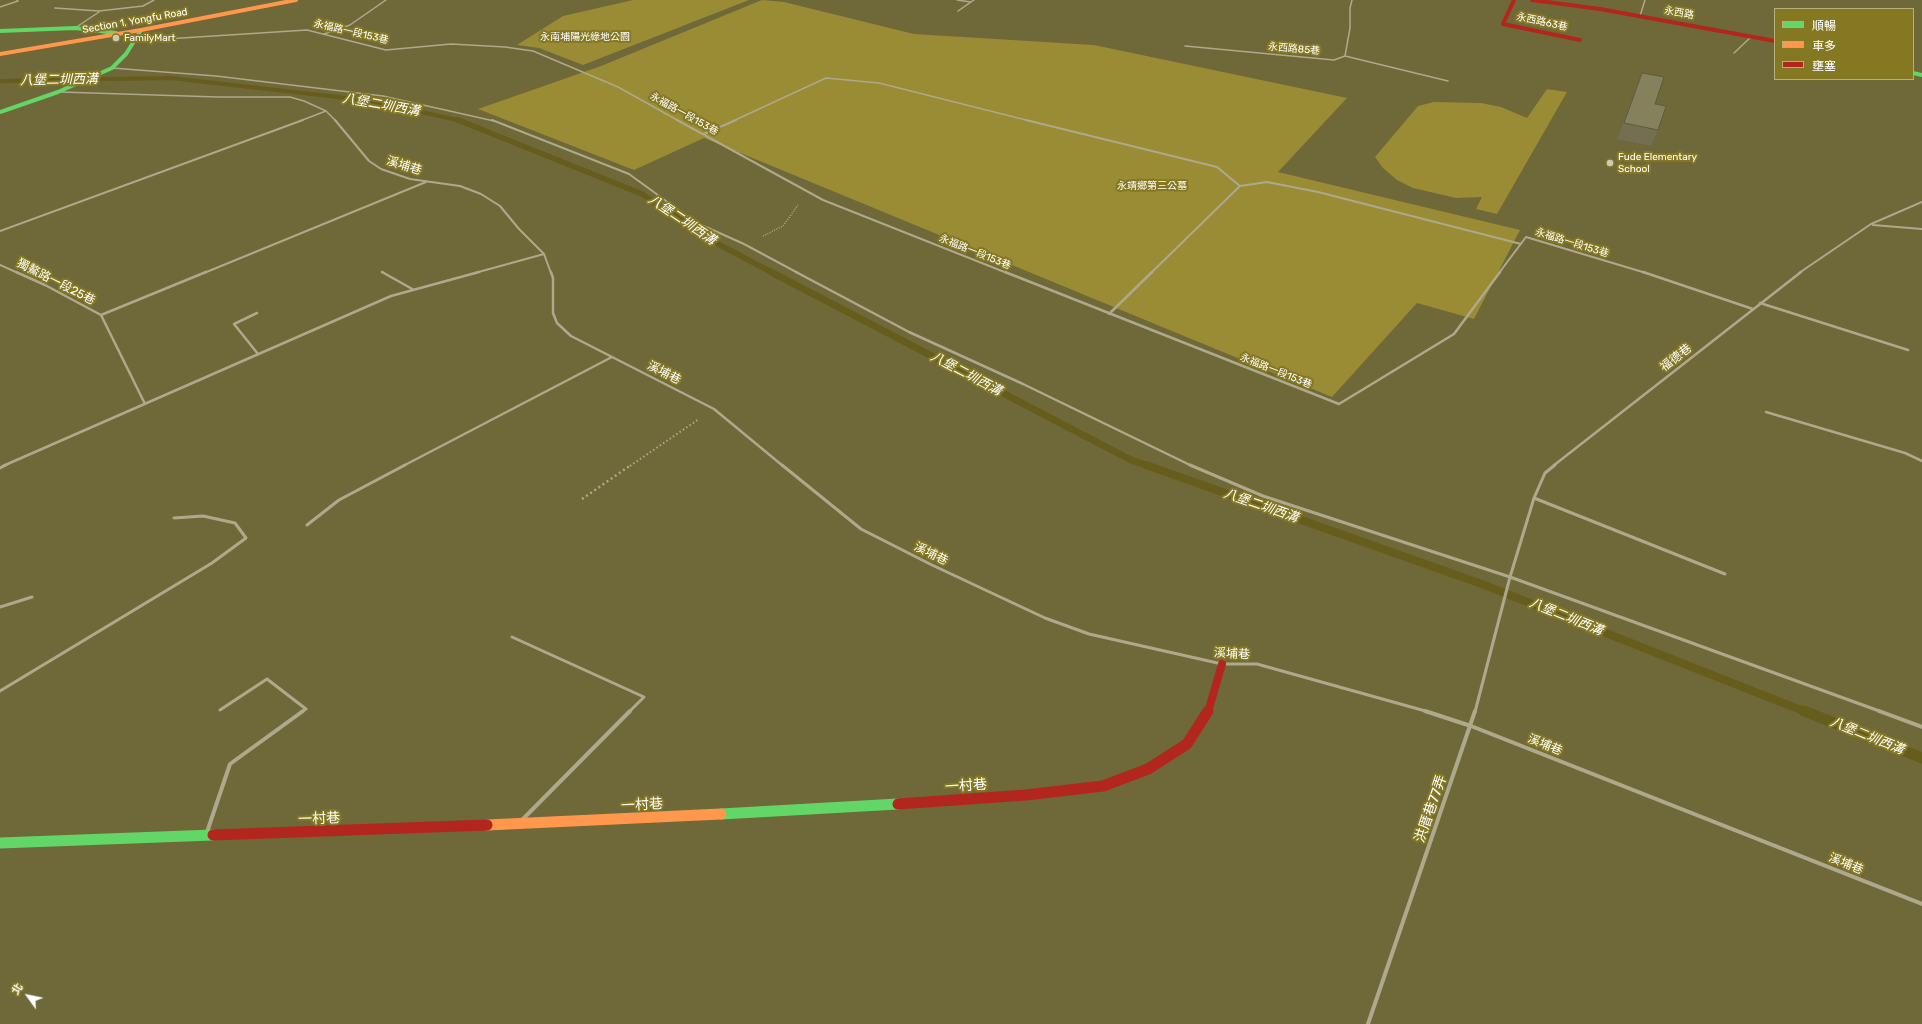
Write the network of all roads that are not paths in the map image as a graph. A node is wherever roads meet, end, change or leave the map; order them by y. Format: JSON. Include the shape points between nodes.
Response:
{"nodes":[{"id":1,"x":17,"y":0,"type":"edge"},
{"id":2,"x":154,"y":0,"type":"edge"},
{"id":3,"x":296,"y":0,"type":"edge"},
{"id":4,"x":386,"y":0,"type":"edge"},
{"id":5,"x":957,"y":0,"type":"edge"},
{"id":6,"x":974,"y":0,"type":"edge"},
{"id":7,"x":1352,"y":0,"type":"edge"},
{"id":8,"x":1514,"y":0,"type":"edge"},
{"id":9,"x":1532,"y":0,"type":"edge"},
{"id":10,"x":1645,"y":0,"type":"edge"},
{"id":11,"x":971,"y":2,"type":"junction"},
{"id":12,"x":0,"y":7,"type":"edge"},
{"id":13,"x":55,"y":8,"type":"dead end"},
{"id":14,"x":99,"y":11,"type":"junction"},
{"id":15,"x":958,"y":11,"type":"dead end"},
{"id":16,"x":1640,"y":16,"type":"junction"},
{"id":17,"x":75,"y":28,"type":"junction"},
{"id":18,"x":141,"y":30,"type":"junction"},
{"id":19,"x":0,"y":31,"type":"edge"},
{"id":20,"x":121,"y":34,"type":"junction"},
{"id":21,"x":324,"y":34,"type":"junction"},
{"id":22,"x":1752,"y":36,"type":"junction"},
{"id":23,"x":1580,"y":40,"type":"dead end"},
{"id":24,"x":135,"y":41,"type":"junction"},
{"id":25,"x":1774,"y":41,"type":"edge"},
{"id":26,"x":1185,"y":46,"type":"dead end"},
{"id":27,"x":1734,"y":53,"type":"dead end"},
{"id":28,"x":0,"y":54,"type":"edge"},
{"id":29,"x":1345,"y":56,"type":"junction"},
{"id":30,"x":112,"y":68,"type":"junction"},
{"id":31,"x":1448,"y":81,"type":"dead end"},
{"id":32,"x":58,"y":92,"type":"junction"},
{"id":33,"x":326,"y":111,"type":"junction"},
{"id":34,"x":0,"y":112,"type":"edge"},
{"id":35,"x":704,"y":134,"type":"junction"},
{"id":36,"x":426,"y":182,"type":"junction"},
{"id":37,"x":1240,"y":186,"type":"junction"},
{"id":38,"x":1922,"y":202,"type":"edge"},
{"id":39,"x":1872,"y":224,"type":"junction"},
{"id":40,"x":1922,"y":229,"type":"edge"},
{"id":41,"x":0,"y":231,"type":"edge"},
{"id":42,"x":1521,"y":244,"type":"junction"},
{"id":43,"x":544,"y":254,"type":"junction"},
{"id":44,"x":0,"y":264,"type":"edge"},
{"id":45,"x":382,"y":272,"type":"dead end"},
{"id":46,"x":414,"y":290,"type":"junction"},
{"id":47,"x":1760,"y":303,"type":"junction"},
{"id":48,"x":1753,"y":309,"type":"junction"},
{"id":49,"x":257,"y":313,"type":"dead end"},
{"id":50,"x":1110,"y":314,"type":"junction"},
{"id":51,"x":101,"y":315,"type":"junction"},
{"id":52,"x":1908,"y":350,"type":"dead end"},
{"id":53,"x":258,"y":354,"type":"junction"},
{"id":54,"x":612,"y":358,"type":"junction"},
{"id":55,"x":145,"y":404,"type":"junction"},
{"id":56,"x":1766,"y":412,"type":"dead end"},
{"id":57,"x":1922,"y":461,"type":"edge"},
{"id":58,"x":0,"y":468,"type":"edge"},
{"id":59,"x":1534,"y":498,"type":"junction"},
{"id":60,"x":174,"y":518,"type":"dead end"},
{"id":61,"x":306,"y":525,"type":"dead end"},
{"id":62,"x":1725,"y":574,"type":"dead end"},
{"id":63,"x":1510,"y":577,"type":"junction"},
{"id":64,"x":32,"y":597,"type":"dead end"},
{"id":65,"x":1504,"y":598,"type":"joint"},
{"id":66,"x":0,"y":607,"type":"edge"},
{"id":67,"x":512,"y":637,"type":"dead end"},
{"id":68,"x":1222,"y":664,"type":"junction"},
{"id":69,"x":0,"y":691,"type":"edge"},
{"id":70,"x":220,"y":710,"type":"dead end"},
{"id":71,"x":1471,"y":726,"type":"junction"},
{"id":72,"x":1922,"y":727,"type":"edge"},
{"id":73,"x":518,"y":824,"type":"junction"},
{"id":74,"x":205,"y":836,"type":"junction"},
{"id":75,"x":0,"y":843,"type":"edge"},
{"id":76,"x":1922,"y":904,"type":"edge"},
{"id":77,"x":1368,"y":1024,"type":"edge"}],
"edges":[{"from":1,"to":12,"type":"lane"},
{"from":2,"to":14,"type":"lane","via":[[143,6]]},
{"from":3,"to":18,"type":"street","name":"Section 1, Yongfu Road"},
{"from":4,"to":21,"type":"lane","via":[[350,25]]},
{"from":5,"to":11,"type":"lane"},
{"from":6,"to":11,"type":"lane"},
{"from":7,"to":29,"type":"lane"},
{"from":8,"to":23,"type":"street","name":"永西路63巷","via":[[1503,24]]},
{"from":9,"to":16,"type":"street","name":"永西路"},
{"from":10,"to":16,"type":"lane"},
{"from":11,"to":15,"type":"lane"},
{"from":13,"to":14,"type":"lane"},
{"from":14,"to":17,"type":"lane"},
{"from":16,"to":22,"type":"street","name":"永西路"},
{"from":17,"to":19,"type":"street"},
{"from":17,"to":20,"type":"street"},
{"from":18,"to":20,"type":"street","name":"Section 1, Yongfu Road"},
{"from":18,"to":24,"type":"street"},
{"from":20,"to":28,"type":"street","name":"Section 1, Yongfu Road"},
{"from":21,"to":24,"type":"lane","name":"永福路一段153巷","via":[[307,30]]},
{"from":21,"to":35,"type":"lane","name":"永福路一段153巷","via":[[386,50],[451,44],[533,51],[618,86]]},
{"from":22,"to":25,"type":"street","name":"永西路"},
{"from":22,"to":27,"type":"lane"},
{"from":24,"to":30,"type":"street"},
{"from":26,"to":29,"type":"lane","name":"永西路85巷","via":[[1317,59],[1334,60]]},
{"from":29,"to":31,"type":"lane"},
{"from":30,"to":32,"type":"street"},
{"from":30,"to":63,"type":"lane","via":[[224,77],[376,95],[488,118],[629,174],[695,222],[744,244],[909,332],[1210,475],[1263,496]]},
{"from":32,"to":33,"type":"lane","name":"溪埔巷","via":[[218,98],[290,96]]},
{"from":32,"to":34,"type":"street"},
{"from":33,"to":36,"type":"lane","name":"溪埔巷","via":[[370,161],[381,169]]},
{"from":33,"to":41,"type":"lane"},
{"from":35,"to":37,"type":"lane","via":[[826,78],[856,80],[879,83],[1217,167]]},
{"from":35,"to":50,"type":"lane","name":"永福路一段153巷","via":[[823,200]]},
{"from":36,"to":43,"type":"lane","name":"溪埔巷","via":[[460,186],[481,194],[500,206]]},
{"from":36,"to":51,"type":"lane"},
{"from":37,"to":42,"type":"lane","via":[[1267,182],[1318,192]]},
{"from":37,"to":50,"type":"lane"},
{"from":38,"to":39,"type":"lane","name":"福德巷"},
{"from":39,"to":40,"type":"lane"},
{"from":39,"to":47,"type":"lane","name":"福德巷","via":[[1789,280]]},
{"from":42,"to":48,"type":"lane","name":"永福路一段153巷","via":[[1526,237],[1650,274]]},
{"from":42,"to":50,"type":"lane","name":"永福路一段153巷","via":[[1454,334],[1339,404]]},
{"from":43,"to":46,"type":"lane"},
{"from":43,"to":54,"type":"lane","name":"溪埔巷","via":[[553,278],[553,313],[557,323],[571,336]]},
{"from":44,"to":51,"type":"lane","name":"獨鰲路一段25巷"},
{"from":45,"to":46,"type":"lane"},
{"from":46,"to":53,"type":"lane","via":[[391,296]]},
{"from":47,"to":48,"type":"lane","name":"福德巷"},
{"from":47,"to":52,"type":"lane"},
{"from":48,"to":59,"type":"lane","name":"福德巷","via":[[1545,473]]},
{"from":49,"to":53,"type":"lane","via":[[234,324]]},
{"from":51,"to":55,"type":"lane","name":"獨鰲路一段25巷"},
{"from":53,"to":55,"type":"lane"},
{"from":54,"to":61,"type":"lane","via":[[338,500]]},
{"from":54,"to":68,"type":"lane","name":"溪埔巷","via":[[714,409],[836,510],[869,533],[1045,618],[1088,634]]},
{"from":55,"to":58,"type":"lane"},
{"from":56,"to":57,"type":"lane","via":[[1905,453]]},
{"from":59,"to":62,"type":"lane"},
{"from":59,"to":63,"type":"lane","name":"福德巷"},
{"from":60,"to":69,"type":"lane","via":[[203,516],[235,523],[246,538],[212,563]]},
{"from":63,"to":65,"type":"lane","name":"福德巷"},
{"from":63,"to":72,"type":"lane"},
{"from":64,"to":66,"type":"lane"},
{"from":65,"to":71,"type":"lane","name":"洪厝巷77弄"},
{"from":67,"to":73,"type":"lane","via":[[644,697]]},
{"from":68,"to":71,"type":"lane","name":"溪埔巷","via":[[1257,664],[1406,705]]},
{"from":68,"to":73,"type":"street","name":"一村巷","via":[[1207,714],[1187,744],[1148,769],[1103,786],[1026,795],[880,805]]},
{"from":70,"to":74,"type":"lane","via":[[267,679],[306,709],[230,764]]},
{"from":71,"to":76,"type":"lane","name":"溪埔巷"},
{"from":71,"to":77,"type":"lane","name":"洪厝巷77弄"},
{"from":73,"to":74,"type":"street","name":"一村巷"},
{"from":74,"to":75,"type":"street","name":"一村巷"}]}
